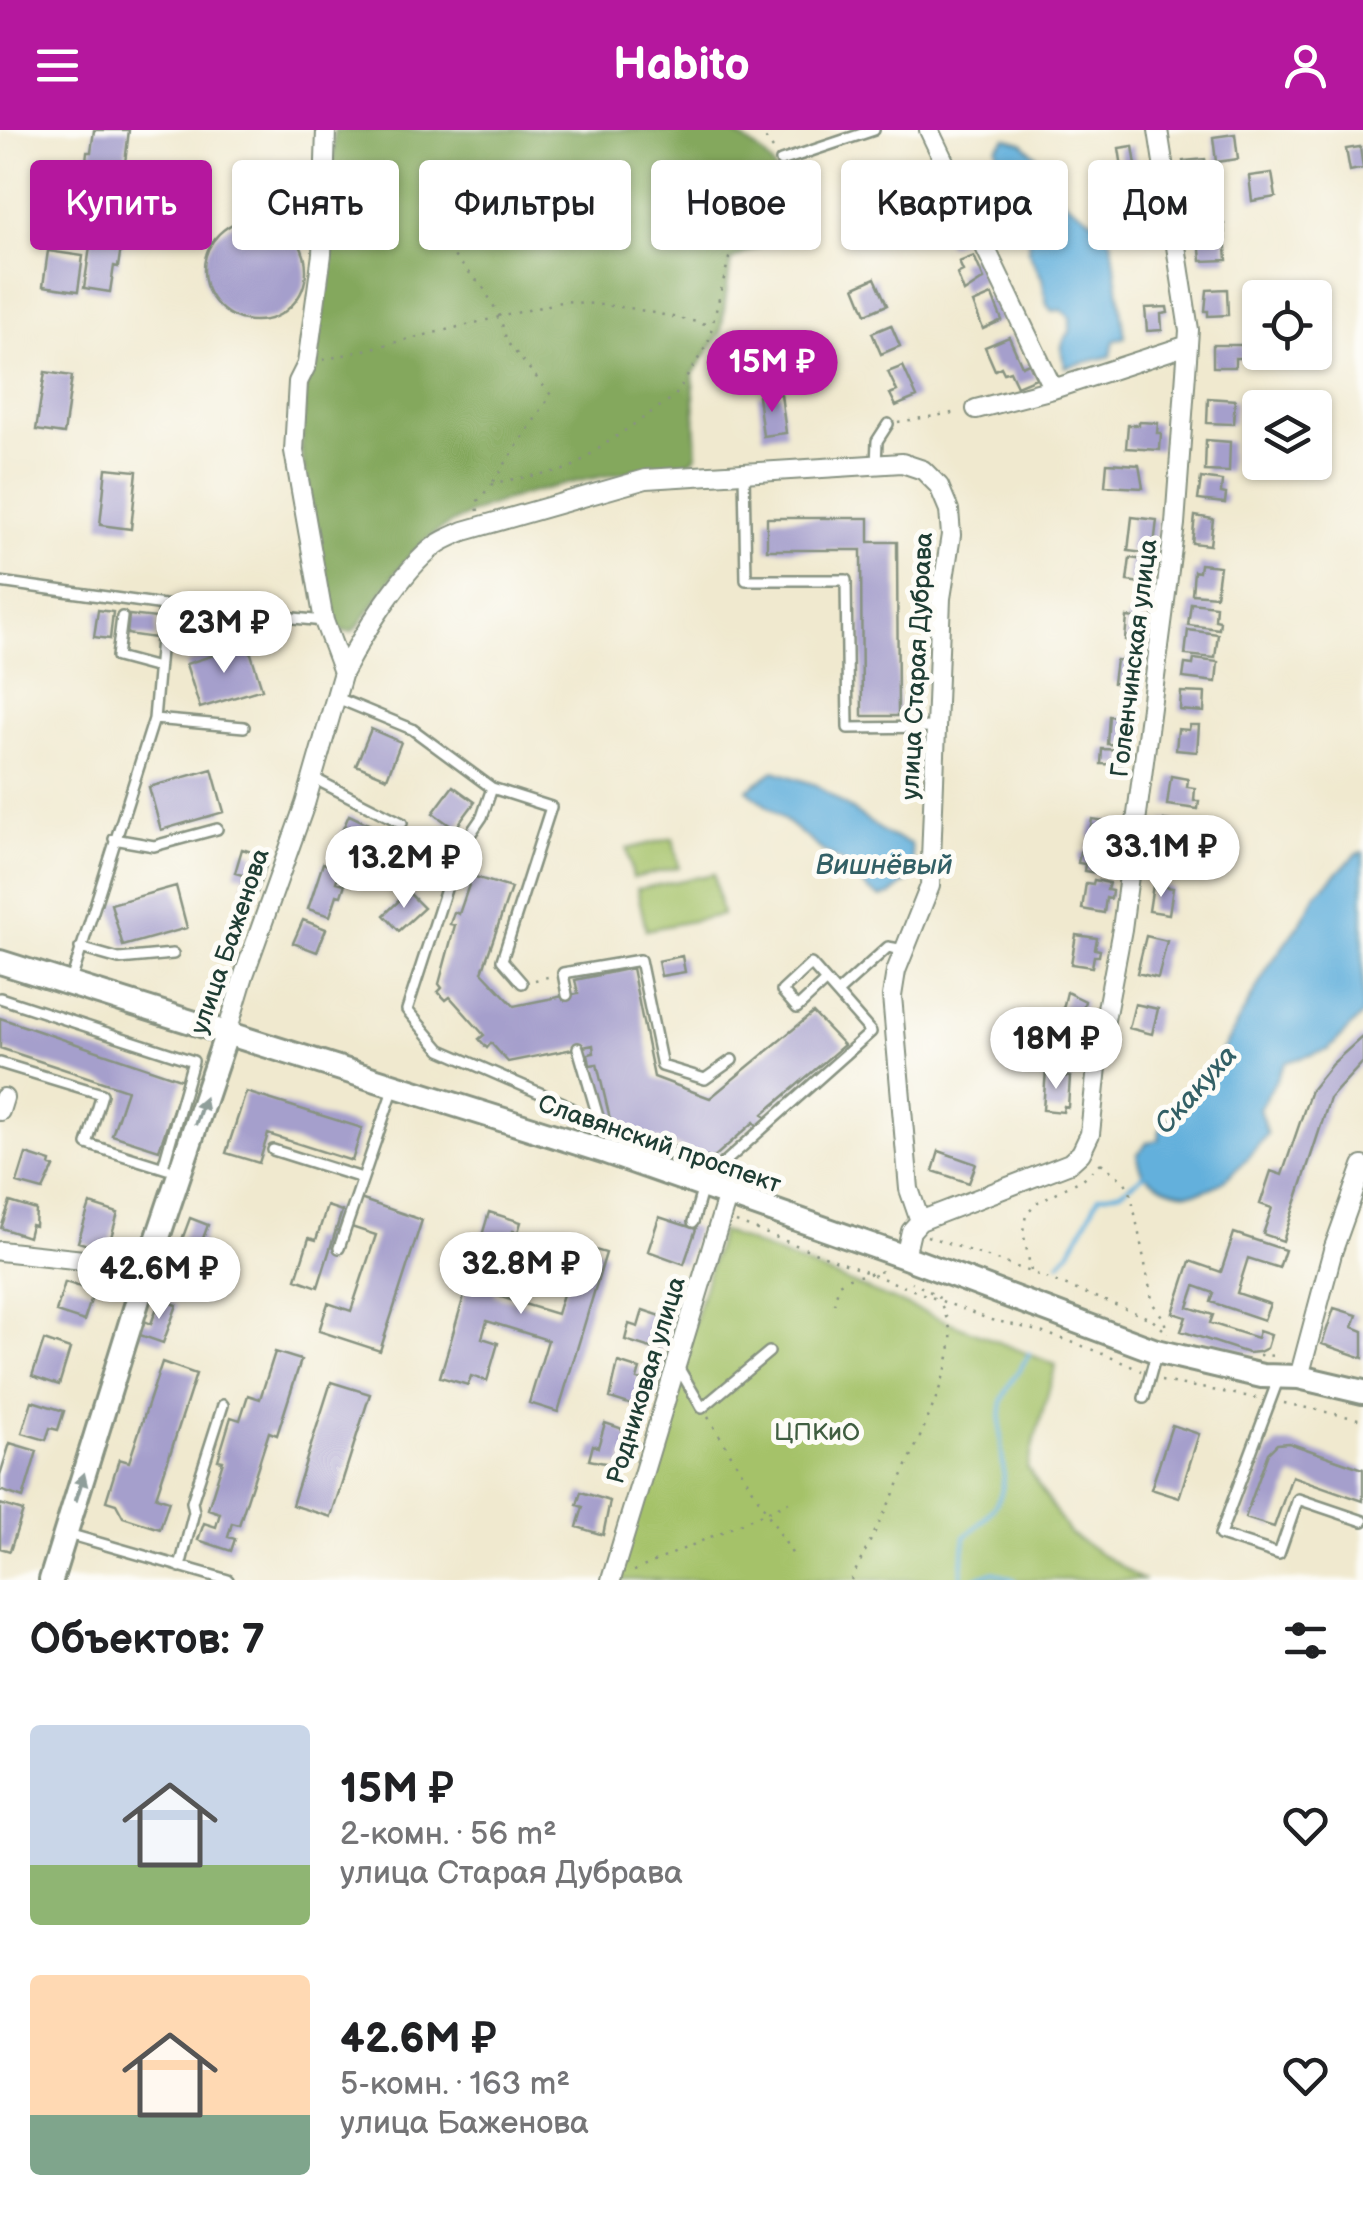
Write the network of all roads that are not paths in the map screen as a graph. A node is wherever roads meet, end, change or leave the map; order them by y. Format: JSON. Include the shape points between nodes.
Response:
{"nodes":[{"id":1,"x":326,"y":130,"type":"edge"},
{"id":2,"x":874,"y":130,"type":"edge"},
{"id":3,"x":929,"y":130,"type":"edge"},
{"id":4,"x":1158,"y":130,"type":"edge"},
{"id":5,"x":784,"y":160,"type":"edge"},
{"id":6,"x":1188,"y":345,"type":"junction"},
{"id":7,"x":1053,"y":388,"type":"junction"},
{"id":8,"x":976,"y":409,"type":"road end"},
{"id":9,"x":888,"y":424,"type":"road end"},
{"id":10,"x":876,"y":464,"type":"junction"},
{"id":11,"x":744,"y":473,"type":"junction"},
{"id":12,"x":0,"y":582,"type":"edge"},
{"id":13,"x":164,"y":605,"type":"junction"},
{"id":14,"x":122,"y":617,"type":"dead end"},
{"id":15,"x":324,"y":621,"type":"junction"},
{"id":16,"x":158,"y":668,"type":"junction"},
{"id":17,"x":343,"y":672,"type":"junction"},
{"id":18,"x":338,"y":698,"type":"junction"},
{"id":19,"x":154,"y":718,"type":"junction"},
{"id":20,"x":244,"y":727,"type":"dead end"},
{"id":21,"x":936,"y":728,"type":"junction"},
{"id":22,"x":312,"y":778,"type":"junction"},
{"id":23,"x":492,"y":788,"type":"junction"},
{"id":24,"x":402,"y":823,"type":"dead end"},
{"id":25,"x":217,"y":829,"type":"dead end"},
{"id":26,"x":114,"y":839,"type":"junction"},
{"id":27,"x":80,"y":948,"type":"junction"},
{"id":28,"x":904,"y":950,"type":"junction"},
{"id":29,"x":172,"y":954,"type":"dead end"},
{"id":30,"x":0,"y":962,"type":"edge"},
{"id":31,"x":826,"y":981,"type":"junction"},
{"id":32,"x":526,"y":982,"type":"road end"},
{"id":33,"x":70,"y":984,"type":"junction"},
{"id":34,"x":837,"y":993,"type":"junction"},
{"id":35,"x":567,"y":995,"type":"dead end"},
{"id":36,"x":0,"y":998,"type":"edge"},
{"id":37,"x":227,"y":1032,"type":"junction"},
{"id":38,"x":578,"y":1048,"type":"dead end"},
{"id":39,"x":732,"y":1060,"type":"dead end"},
{"id":40,"x":0,"y":1063,"type":"edge"},
{"id":41,"x":395,"y":1084,"type":"junction"},
{"id":42,"x":604,"y":1140,"type":"junction"},
{"id":43,"x":272,"y":1150,"type":"dead end"},
{"id":44,"x":1363,"y":1166,"type":"edge"},
{"id":45,"x":171,"y":1170,"type":"junction"},
{"id":46,"x":362,"y":1178,"type":"junction"},
{"id":47,"x":704,"y":1185,"type":"junction"},
{"id":48,"x":724,"y":1205,"type":"junction"},
{"id":49,"x":692,"y":1222,"type":"dead end"},
{"id":50,"x":915,"y":1226,"type":"junction"},
{"id":51,"x":338,"y":1248,"type":"dead end"},
{"id":52,"x":0,"y":1250,"type":"edge"},
{"id":53,"x":910,"y":1259,"type":"junction"},
{"id":54,"x":148,"y":1267,"type":"junction"},
{"id":55,"x":770,"y":1352,"type":"dead end"},
{"id":56,"x":1156,"y":1352,"type":"junction"},
{"id":57,"x":676,"y":1363,"type":"junction"},
{"id":58,"x":1289,"y":1377,"type":"junction"},
{"id":59,"x":1363,"y":1392,"type":"edge"},
{"id":60,"x":1144,"y":1398,"type":"dead end"},
{"id":61,"x":222,"y":1405,"type":"dead end"},
{"id":62,"x":1363,"y":1521,"type":"edge"},
{"id":63,"x":66,"y":1534,"type":"junction"},
{"id":64,"x":180,"y":1567,"type":"junction"},
{"id":65,"x":51,"y":1580,"type":"edge"},
{"id":66,"x":228,"y":1580,"type":"edge"},
{"id":67,"x":611,"y":1580,"type":"edge"}],
"edges":[{"from":1,"to":15,"type":"street","via":[[322,254],[307,364],[298,382],[294,451]]},
{"from":2,"to":5,"type":"lane"},
{"from":3,"to":7,"type":"street"},
{"from":4,"to":6,"type":"street","name":"Голенчинская улица"},
{"from":6,"to":7,"type":"street"},
{"from":6,"to":50,"type":"street","name":"Голенчинская улица","via":[[1176,524],[1154,697],[1086,1144],[1070,1163]]},
{"from":7,"to":8,"type":"street"},
{"from":9,"to":10,"type":"lane","via":[[876,441]]},
{"from":10,"to":11,"type":"street","name":"улица Старая Дубрава"},
{"from":10,"to":21,"type":"street","name":"улица Старая Дубрава","via":[[923,470],[949,510]]},
{"from":11,"to":17,"type":"street","name":"улица Старая Дубрава","via":[[646,479],[436,545],[414,566]]},
{"from":11,"to":21,"type":"lane","via":[[746,580],[846,580],[848,728]]},
{"from":12,"to":13,"type":"lane"},
{"from":13,"to":15,"type":"lane"},
{"from":13,"to":16,"type":"lane"},
{"from":14,"to":16,"type":"lane","via":[[117,657]]},
{"from":15,"to":17,"type":"street"},
{"from":16,"to":19,"type":"lane"},
{"from":17,"to":18,"type":"street","name":"улица Баженова"},
{"from":18,"to":22,"type":"street","name":"улица Баженова"},
{"from":18,"to":23,"type":"lane","via":[[412,729]]},
{"from":19,"to":20,"type":"lane"},
{"from":19,"to":26,"type":"lane"},
{"from":21,"to":28,"type":"street","name":"улица Старая Дубрава","via":[[930,886]]},
{"from":22,"to":24,"type":"lane"},
{"from":22,"to":37,"type":"street","name":"улица Баженова"},
{"from":23,"to":32,"type":"lane","via":[[551,807],[502,960]]},
{"from":23,"to":42,"type":"lane","via":[[458,852],[407,1010],[440,1050],[562,1103]]},
{"from":25,"to":26,"type":"lane","via":[[154,846]]},
{"from":26,"to":27,"type":"lane"},
{"from":27,"to":29,"type":"lane","via":[[119,959]]},
{"from":27,"to":33,"type":"lane"},
{"from":28,"to":34,"type":"lane","via":[[888,947]]},
{"from":28,"to":50,"type":"street","name":"улица Старая Дубрава","via":[[892,996]]},
{"from":30,"to":33,"type":"street","name":"Славянский проспект"},
{"from":31,"to":31,"type":"lane","via":[[797,1008],[782,991],[810,964]]},
{"from":31,"to":34,"type":"lane"},
{"from":33,"to":37,"type":"street","name":"Славянский проспект"},
{"from":34,"to":42,"type":"lane","via":[[871,1032],[716,1170]]},
{"from":35,"to":39,"type":"lane","via":[[563,974],[640,960],[662,1066],[705,1079]]},
{"from":36,"to":45,"type":"lane","via":[[193,1061]]},
{"from":37,"to":41,"type":"street","name":"Славянский проспект"},
{"from":45,"to":37,"type":"street","name":"улица Баженова","one_way":true},
{"from":38,"to":42,"type":"lane"},
{"from":40,"to":45,"type":"lane","via":[[102,1094],[88,1144]]},
{"from":41,"to":42,"type":"street","name":"Славянский проспект"},
{"from":41,"to":46,"type":"lane"},
{"from":42,"to":47,"type":"street","name":"Славянский проспект"},
{"from":43,"to":46,"type":"lane"},
{"from":44,"to":58,"type":"street"},
{"from":45,"to":54,"type":"street","name":"улица Баженова"},
{"from":46,"to":51,"type":"lane"},
{"from":47,"to":48,"type":"street","name":"Славянский проспект"},
{"from":47,"to":49,"type":"lane"},
{"from":48,"to":53,"type":"street","name":"Славянский проспект"},
{"from":48,"to":57,"type":"street","name":"Родниковая улица"},
{"from":50,"to":53,"type":"street"},
{"from":52,"to":54,"type":"street"},
{"from":53,"to":56,"type":"street","name":"Славянский проспект"},
{"from":63,"to":54,"type":"street","name":"улица Баженова","one_way":true},
{"from":55,"to":57,"type":"lane","via":[[702,1408]]},
{"from":56,"to":58,"type":"street","name":"Славянский проспект"},
{"from":56,"to":60,"type":"lane"},
{"from":57,"to":67,"type":"street","name":"Родниковая улица"},
{"from":58,"to":59,"type":"street","name":"Славянский проспект"},
{"from":58,"to":62,"type":"lane","via":[[1271,1400],[1220,1535],[1280,1554],[1298,1499]]},
{"from":61,"to":64,"type":"lane"},
{"from":63,"to":64,"type":"lane"},
{"from":63,"to":65,"type":"street","name":"улица Баженова"},
{"from":64,"to":66,"type":"lane"}]}
